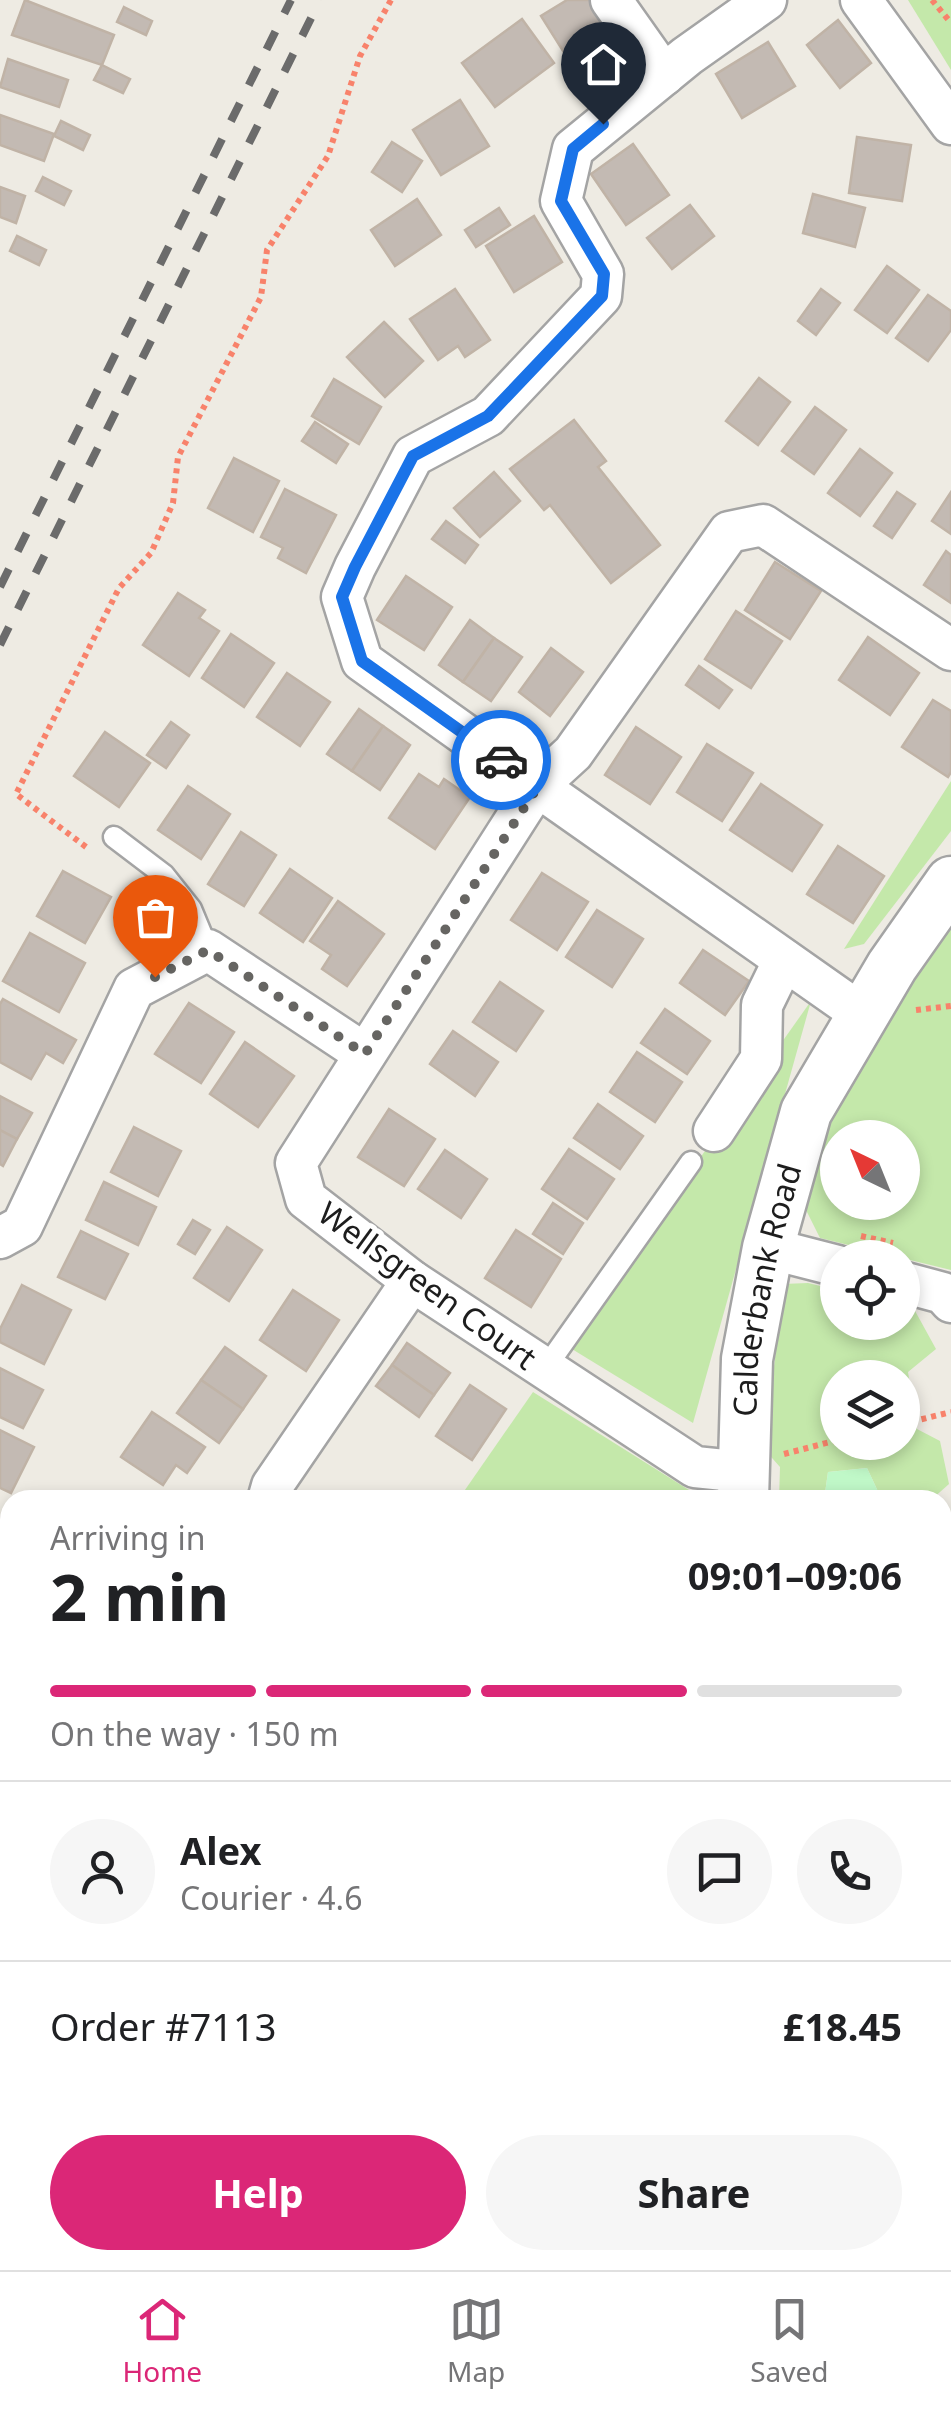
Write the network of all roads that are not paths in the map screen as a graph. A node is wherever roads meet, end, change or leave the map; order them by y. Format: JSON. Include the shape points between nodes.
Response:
{"nodes":[{"id":1,"x":611,"y":0,"type":"edge"},
{"id":2,"x":766,"y":0,"type":"edge"},
{"id":3,"x":861,"y":0,"type":"edge"},
{"id":4,"x":664,"y":74,"type":"junction"},
{"id":5,"x":951,"y":124,"type":"edge"},
{"id":6,"x":951,"y":650,"type":"edge"},
{"id":7,"x":538,"y":786,"type":"junction"},
{"id":8,"x":114,"y":837,"type":"dead end"},
{"id":9,"x":951,"y":882,"type":"edge"},
{"id":10,"x":208,"y":950,"type":"junction"},
{"id":11,"x":784,"y":960,"type":"junction"},
{"id":12,"x":863,"y":1015,"type":"junction"},
{"id":13,"x":365,"y":1054,"type":"junction"},
{"id":14,"x":702,"y":1147,"type":"joint"},
{"id":15,"x":0,"y":1238,"type":"edge"},
{"id":16,"x":768,"y":1248,"type":"junction"},
{"id":17,"x":820,"y":1249,"type":"edge"},
{"id":18,"x":920,"y":1277,"type":"edge"},
{"id":19,"x":412,"y":1281,"type":"junction"},
{"id":20,"x":951,"y":1302,"type":"edge"},
{"id":21,"x":544,"y":1370,"type":"junction"},
{"id":22,"x":743,"y":1486,"type":"edge"},
{"id":23,"x":271,"y":1490,"type":"edge"}],
"edges":[{"from":1,"to":4,"type":"street"},
{"from":2,"to":4,"type":"street"},
{"from":3,"to":5,"type":"street"},
{"from":4,"to":7,"type":"street","via":[[573,149],[561,201],[604,274],[602,296],[488,416],[413,456],[342,597],[362,661]]},
{"from":6,"to":7,"type":"street","name":"Wellsgreen Court","via":[[764,525],[729,532],[573,753]]},
{"from":7,"to":11,"type":"street"},
{"from":7,"to":13,"type":"street","name":"Wellsgreen Court"},
{"from":8,"to":10,"type":"lane","via":[[164,875],[192,909]]},
{"from":9,"to":12,"type":"street","name":"Calderbank Road"},
{"from":10,"to":13,"type":"street"},
{"from":10,"to":15,"type":"street","via":[[134,988],[22,1226]]},
{"from":11,"to":12,"type":"street"},
{"from":11,"to":14,"type":"street","via":[[762,1005],[761,1059]]},
{"from":12,"to":16,"type":"street","name":"Calderbank Road","via":[[806,1112]]},
{"from":13,"to":19,"type":"street","name":"Wellsgreen Court","via":[[296,1164],[306,1198]]},
{"from":14,"to":21,"type":"lane"},
{"from":16,"to":17,"type":"street"},
{"from":16,"to":22,"type":"street","name":"Calderbank Road","via":[[747,1359]]},
{"from":18,"to":20,"type":"street"},
{"from":19,"to":21,"type":"street","name":"Wellsgreen Court"},
{"from":19,"to":23,"type":"street"},
{"from":21,"to":22,"type":"street","name":"Wellsgreen Court","via":[[694,1466]]}]}
